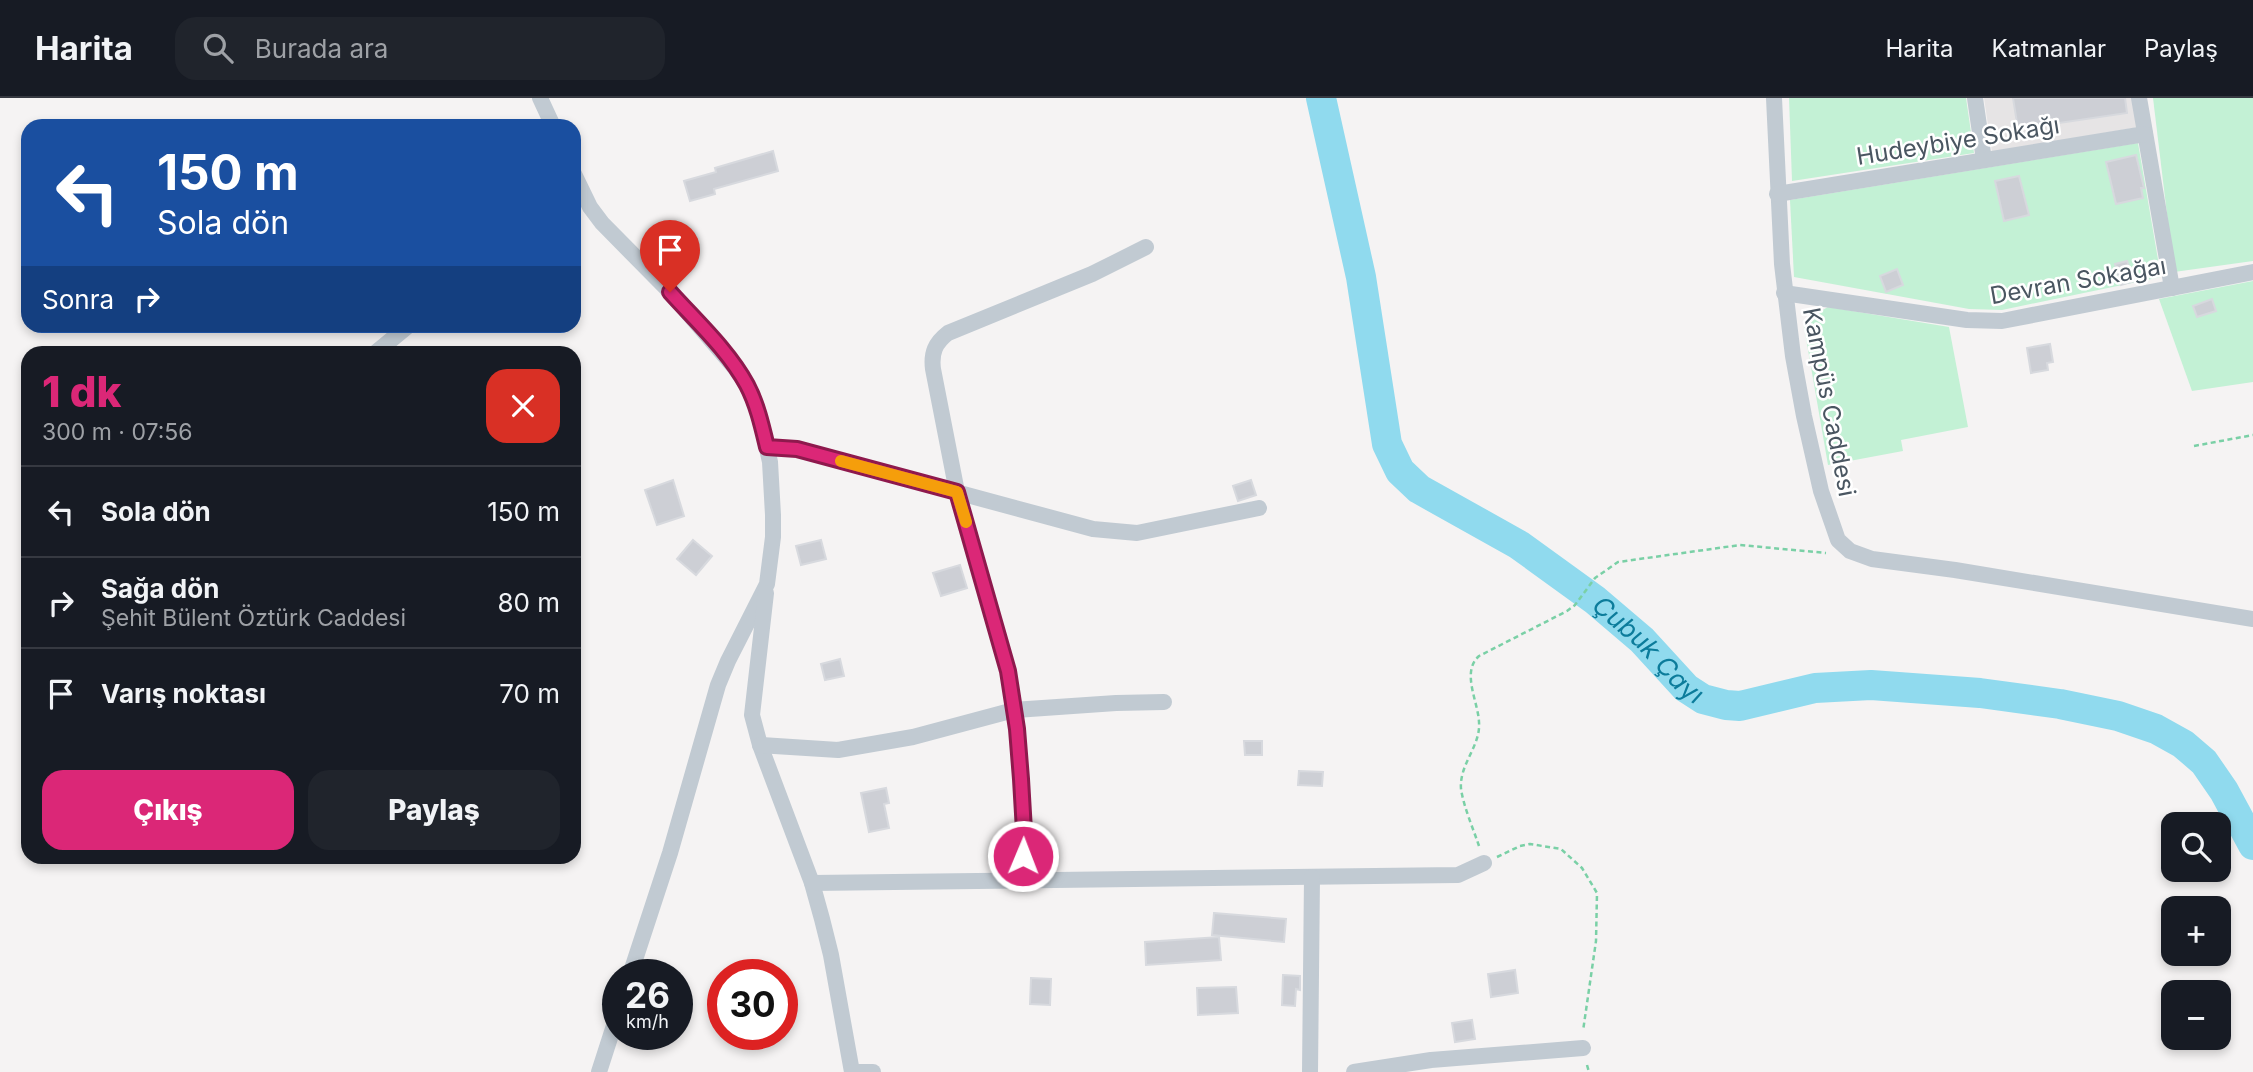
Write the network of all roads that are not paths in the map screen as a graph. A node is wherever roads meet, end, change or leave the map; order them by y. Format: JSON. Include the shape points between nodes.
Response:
{"nodes":[{"id":1,"x":540,"y":98,"type":"edge"},
{"id":2,"x":1774,"y":98,"type":"edge"},
{"id":3,"x":1975,"y":98,"type":"edge"},
{"id":4,"x":2139,"y":98,"type":"edge"},
{"id":5,"x":550,"y":119,"type":"edge"},
{"id":6,"x":2145,"y":134,"type":"junction"},
{"id":7,"x":1984,"y":160,"type":"junction"},
{"id":8,"x":581,"y":189,"type":"edge"},
{"id":9,"x":1777,"y":194,"type":"junction"},
{"id":10,"x":1146,"y":247,"type":"dead end"},
{"id":11,"x":2253,"y":272,"type":"edge"},
{"id":12,"x":2172,"y":288,"type":"junction"},
{"id":13,"x":1784,"y":293,"type":"junction"},
{"id":14,"x":400,"y":333,"type":"edge"},
{"id":15,"x":384,"y":346,"type":"edge"},
{"id":16,"x":767,"y":447,"type":"junction"},
{"id":17,"x":957,"y":492,"type":"junction"},
{"id":18,"x":1259,"y":508,"type":"dead end"},
{"id":19,"x":767,"y":584,"type":"junction"},
{"id":20,"x":2253,"y":619,"type":"edge"},
{"id":21,"x":1164,"y":702,"type":"dead end"},
{"id":22,"x":1014,"y":710,"type":"junction"},
{"id":23,"x":760,"y":745,"type":"junction"},
{"id":24,"x":1484,"y":863,"type":"road end"},
{"id":25,"x":1312,"y":877,"type":"junction"},
{"id":26,"x":1022,"y":880,"type":"junction"},
{"id":27,"x":812,"y":883,"type":"junction"},
{"id":28,"x":635,"y":959,"type":"edge"},
{"id":29,"x":1583,"y":1048,"type":"road end"},
{"id":30,"x":606,"y":1050,"type":"edge"},
{"id":31,"x":599,"y":1072,"type":"edge"},
{"id":32,"x":852,"y":1072,"type":"edge"},
{"id":33,"x":873,"y":1072,"type":"edge"},
{"id":34,"x":1311,"y":1072,"type":"edge"},
{"id":35,"x":1354,"y":1072,"type":"edge"}],
"edges":[{"from":1,"to":5,"type":"street"},
{"from":2,"to":9,"type":"street","name":"Kampüs Caddesi"},
{"from":3,"to":7,"type":"street"},
{"from":4,"to":6,"type":"street"},
{"from":6,"to":7,"type":"street","name":"Hudeybiye Sokağı"},
{"from":6,"to":12,"type":"street"},
{"from":7,"to":9,"type":"street","name":"Hudeybiye Sokağı"},
{"from":8,"to":16,"type":"street","via":[[602,223],[735,368],[756,406]]},
{"from":9,"to":13,"type":"street","name":"Kampüs Caddesi"},
{"from":10,"to":17,"type":"street","via":[[948,333],[936,344],[933,369]]},
{"from":11,"to":12,"type":"street","name":"Devran Sokağaı"},
{"from":12,"to":13,"type":"street","name":"Devran Sokağaı","via":[[2002,321]]},
{"from":13,"to":20,"type":"street","name":"Kampüs Caddesi","via":[[1821,491],[1838,540],[1850,551],[1872,559]]},
{"from":14,"to":15,"type":"street"},
{"from":16,"to":17,"type":"street","via":[[797,449]]},
{"from":16,"to":19,"type":"street","via":[[774,526]]},
{"from":17,"to":18,"type":"street","via":[[1093,529],[1137,533]]},
{"from":17,"to":22,"type":"street","via":[[1008,671]]},
{"from":19,"to":23,"type":"street","via":[[752,715]]},
{"from":19,"to":28,"type":"street","via":[[718,685]]},
{"from":21,"to":22,"type":"street"},
{"from":22,"to":23,"type":"street","via":[[913,737],[838,750]]},
{"from":22,"to":26,"type":"street","via":[[1024,831]]},
{"from":23,"to":27,"type":"street"},
{"from":24,"to":25,"type":"street","via":[[1458,875]]},
{"from":25,"to":26,"type":"street"},
{"from":25,"to":34,"type":"street"},
{"from":26,"to":27,"type":"street"},
{"from":27,"to":32,"type":"street","via":[[831,955]]},
{"from":29,"to":35,"type":"street","via":[[1431,1060]]},
{"from":30,"to":31,"type":"street"},
{"from":32,"to":33,"type":"street"}]}
